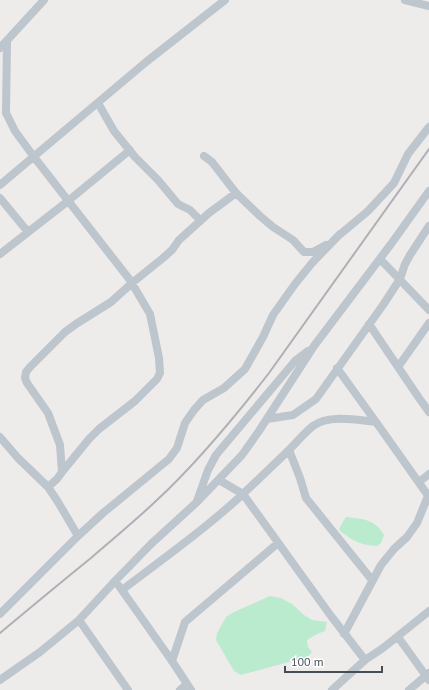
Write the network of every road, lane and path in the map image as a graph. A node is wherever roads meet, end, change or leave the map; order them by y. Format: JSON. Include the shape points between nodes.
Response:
{"nodes":[{"id":1,"x":44,"y":0,"type":"edge"},
{"id":2,"x":225,"y":0,"type":"edge"},
{"id":3,"x":405,"y":0,"type":"edge"},
{"id":4,"x":429,"y":6,"type":"edge"},
{"id":5,"x":7,"y":41,"type":"junction"},
{"id":6,"x":0,"y":48,"type":"edge"},
{"id":7,"x":98,"y":103,"type":"junction"},
{"id":8,"x":429,"y":127,"type":"edge"},
{"id":9,"x":130,"y":150,"type":"junction"},
{"id":10,"x":204,"y":156,"type":"dead end"},
{"id":11,"x":34,"y":157,"type":"junction"},
{"id":12,"x":0,"y":185,"type":"edge"},
{"id":13,"x":429,"y":191,"type":"edge"},
{"id":14,"x":236,"y":193,"type":"junction"},
{"id":15,"x":0,"y":198,"type":"edge"},
{"id":16,"x":68,"y":201,"type":"junction"},
{"id":17,"x":200,"y":220,"type":"junction"},
{"id":18,"x":429,"y":226,"type":"edge"},
{"id":19,"x":28,"y":232,"type":"junction"},
{"id":20,"x":340,"y":234,"type":"junction"},
{"id":21,"x":0,"y":254,"type":"edge"},
{"id":22,"x":380,"y":258,"type":"junction"},
{"id":23,"x":400,"y":279,"type":"junction"},
{"id":24,"x":132,"y":283,"type":"junction"},
{"id":25,"x":429,"y":310,"type":"edge"},
{"id":26,"x":429,"y":323,"type":"edge"},
{"id":27,"x":369,"y":324,"type":"junction"},
{"id":28,"x":314,"y":346,"type":"junction"},
{"id":29,"x":398,"y":367,"type":"junction"},
{"id":30,"x":337,"y":368,"type":"junction"},
{"id":31,"x":429,"y":411,"type":"edge"},
{"id":32,"x":267,"y":419,"type":"junction"},
{"id":33,"x":376,"y":422,"type":"junction"},
{"id":34,"x":0,"y":437,"type":"edge"},
{"id":35,"x":289,"y":450,"type":"junction"},
{"id":36,"x":62,"y":472,"type":"junction"},
{"id":37,"x":429,"y":474,"type":"edge"},
{"id":38,"x":219,"y":480,"type":"junction"},
{"id":39,"x":419,"y":482,"type":"junction"},
{"id":40,"x":48,"y":487,"type":"junction"},
{"id":41,"x":243,"y":494,"type":"junction"},
{"id":42,"x":428,"y":496,"type":"edge"},
{"id":43,"x":197,"y":502,"type":"junction"},
{"id":44,"x":78,"y":536,"type":"junction"},
{"id":45,"x":278,"y":543,"type":"junction"},
{"id":46,"x":115,"y":580,"type":"junction"},
{"id":47,"x":372,"y":580,"type":"junction"},
{"id":48,"x":122,"y":590,"type":"junction"},
{"id":49,"x":2,"y":610,"type":"edge"},
{"id":50,"x":429,"y":612,"type":"edge"},
{"id":51,"x":79,"y":620,"type":"junction"},
{"id":52,"x":344,"y":634,"type":"junction"},
{"id":53,"x":398,"y":637,"type":"junction"},
{"id":54,"x":365,"y":660,"type":"junction"},
{"id":55,"x":172,"y":661,"type":"junction"},
{"id":56,"x":428,"y":676,"type":"edge"},
{"id":57,"x":0,"y":680,"type":"edge"},
{"id":58,"x":189,"y":687,"type":"edge"},
{"id":59,"x":128,"y":690,"type":"edge"},
{"id":60,"x":180,"y":690,"type":"edge"},
{"id":61,"x":332,"y":690,"type":"edge"},
{"id":62,"x":409,"y":690,"type":"edge"}],
"edges":[{"from":1,"to":5,"type":"street"},
{"from":2,"to":7,"type":"street"},
{"from":3,"to":4,"type":"street"},
{"from":5,"to":6,"type":"street"},
{"from":5,"to":11,"type":"street","via":[[6,113],[15,131]]},
{"from":7,"to":9,"type":"street","via":[[114,131]]},
{"from":7,"to":11,"type":"street"},
{"from":8,"to":20,"type":"street","via":[[408,154],[394,183],[368,211]]},
{"from":9,"to":16,"type":"street"},
{"from":9,"to":17,"type":"street","via":[[178,204],[190,210]]},
{"from":10,"to":14,"type":"street","via":[[212,162]]},
{"from":11,"to":12,"type":"street"},
{"from":11,"to":16,"type":"street"},
{"from":13,"to":22,"type":"street"},
{"from":14,"to":17,"type":"street"},
{"from":14,"to":20,"type":"street","via":[[304,252],[315,252]]},
{"from":15,"to":19,"type":"street"},
{"from":16,"to":19,"type":"street"},
{"from":16,"to":24,"type":"street"},
{"from":17,"to":24,"type":"street","via":[[172,250]]},
{"from":18,"to":23,"type":"street","via":[[405,264]]},
{"from":19,"to":21,"type":"street"},
{"from":20,"to":44,"type":"street","via":[[312,263],[273,315],[264,338],[245,369],[224,388],[203,400],[194,410],[185,423],[177,448],[169,459]]},
{"from":22,"to":23,"type":"street"},
{"from":22,"to":28,"type":"street"},
{"from":23,"to":25,"type":"street"},
{"from":23,"to":27,"type":"street"},
{"from":24,"to":36,"type":"street","via":[[150,314],[160,373],[135,401],[89,439]]},
{"from":24,"to":36,"type":"street","via":[[111,302],[68,329],[26,372],[27,383],[48,413],[60,445]]},
{"from":26,"to":29,"type":"street"},
{"from":27,"to":29,"type":"street"},
{"from":27,"to":30,"type":"street"},
{"from":28,"to":32,"type":"street"},
{"from":28,"to":43,"type":"street","via":[[295,361],[216,455]]},
{"from":29,"to":31,"type":"street"},
{"from":30,"to":32,"type":"street","via":[[316,398],[293,415]]},
{"from":30,"to":33,"type":"street"},
{"from":32,"to":38,"type":"street","via":[[242,455]]},
{"from":33,"to":35,"type":"street","via":[[328,419],[314,425]]},
{"from":33,"to":39,"type":"street"},
{"from":34,"to":40,"type":"street"},
{"from":35,"to":41,"type":"street"},
{"from":35,"to":47,"type":"street","via":[[306,498]]},
{"from":36,"to":40,"type":"street"},
{"from":37,"to":39,"type":"street"},
{"from":38,"to":41,"type":"street"},
{"from":38,"to":43,"type":"street"},
{"from":39,"to":42,"type":"street"},
{"from":40,"to":44,"type":"street"},
{"from":41,"to":45,"type":"street"},
{"from":41,"to":48,"type":"street","via":[[222,514]]},
{"from":42,"to":47,"type":"street","via":[[417,523]]},
{"from":43,"to":46,"type":"street"},
{"from":44,"to":49,"type":"street"},
{"from":45,"to":52,"type":"street"},
{"from":45,"to":55,"type":"street","via":[[185,622]]},
{"from":46,"to":48,"type":"street"},
{"from":46,"to":51,"type":"street"},
{"from":47,"to":52,"type":"street"},
{"from":48,"to":55,"type":"street"},
{"from":50,"to":53,"type":"street"},
{"from":51,"to":57,"type":"street"},
{"from":51,"to":59,"type":"street"},
{"from":52,"to":54,"type":"street"},
{"from":53,"to":54,"type":"street"},
{"from":53,"to":56,"type":"street"},
{"from":54,"to":61,"type":"street"},
{"from":55,"to":58,"type":"street"},
{"from":56,"to":62,"type":"street"},
{"from":58,"to":60,"type":"street"}]}
